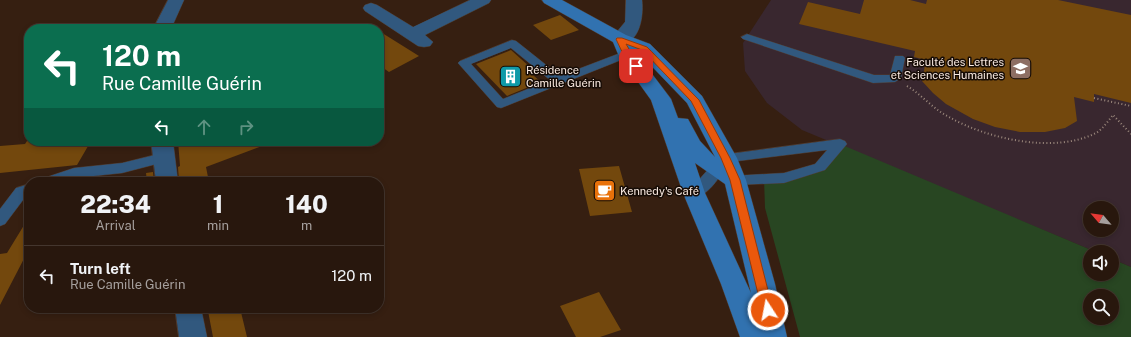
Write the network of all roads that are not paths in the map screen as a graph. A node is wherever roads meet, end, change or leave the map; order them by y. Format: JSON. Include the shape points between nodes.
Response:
{"nodes":[{"id":1,"x":176,"y":0,"type":"edge"},
{"id":2,"x":483,"y":0,"type":"edge"},
{"id":3,"x":550,"y":0,"type":"edge"},
{"id":4,"x":634,"y":0,"type":"edge"},
{"id":5,"x":371,"y":8,"type":"dead end"},
{"id":6,"x":164,"y":24,"type":"edge"},
{"id":7,"x":747,"y":36,"type":"dead end"},
{"id":8,"x":623,"y":47,"type":"junction"},
{"id":9,"x":899,"y":58,"type":"dead end"},
{"id":10,"x":558,"y":81,"type":"junction"},
{"id":11,"x":663,"y":105,"type":"junction"},
{"id":12,"x":162,"y":150,"type":"edge"},
{"id":13,"x":726,"y":169,"type":"junction"},
{"id":14,"x":63,"y":177,"type":"edge"},
{"id":15,"x":166,"y":177,"type":"edge"},
{"id":16,"x":24,"y":191,"type":"edge"},
{"id":17,"x":694,"y":193,"type":"junction"},
{"id":18,"x":0,"y":220,"type":"edge"},
{"id":19,"x":189,"y":313,"type":"edge"},
{"id":20,"x":193,"y":337,"type":"edge"},
{"id":21,"x":754,"y":337,"type":"edge"},
{"id":22,"x":773,"y":337,"type":"edge"}],
"edges":[{"from":1,"to":6,"type":"street"},
{"from":2,"to":5,"type":"street","via":[[419,39]]},
{"from":3,"to":8,"type":"main road"},
{"from":4,"to":8,"type":"street","via":[[636,19]]},
{"from":7,"to":9,"type":"lane","via":[[873,79],[895,78]]},
{"from":8,"to":10,"type":"lane"},
{"from":8,"to":11,"type":"main road"},
{"from":8,"to":13,"type":"main road","via":[[644,48],[695,100]]},
{"from":10,"to":10,"type":"lane","via":[[501,104],[464,62],[512,43]]},
{"from":11,"to":13,"type":"main road","via":[[676,112],[690,144],[708,165]]},
{"from":11,"to":17,"type":"main road"},
{"from":12,"to":14,"type":"lane","via":[[122,168],[74,173]]},
{"from":12,"to":15,"type":"street"},
{"from":13,"to":13,"type":"lane","via":[[784,178],[820,167],[840,144]]},
{"from":13,"to":17,"type":"lane"},
{"from":13,"to":22,"type":"main road","via":[[762,284]]},
{"from":16,"to":18,"type":"lane"},
{"from":17,"to":21,"type":"main road"},
{"from":19,"to":20,"type":"street"}]}
